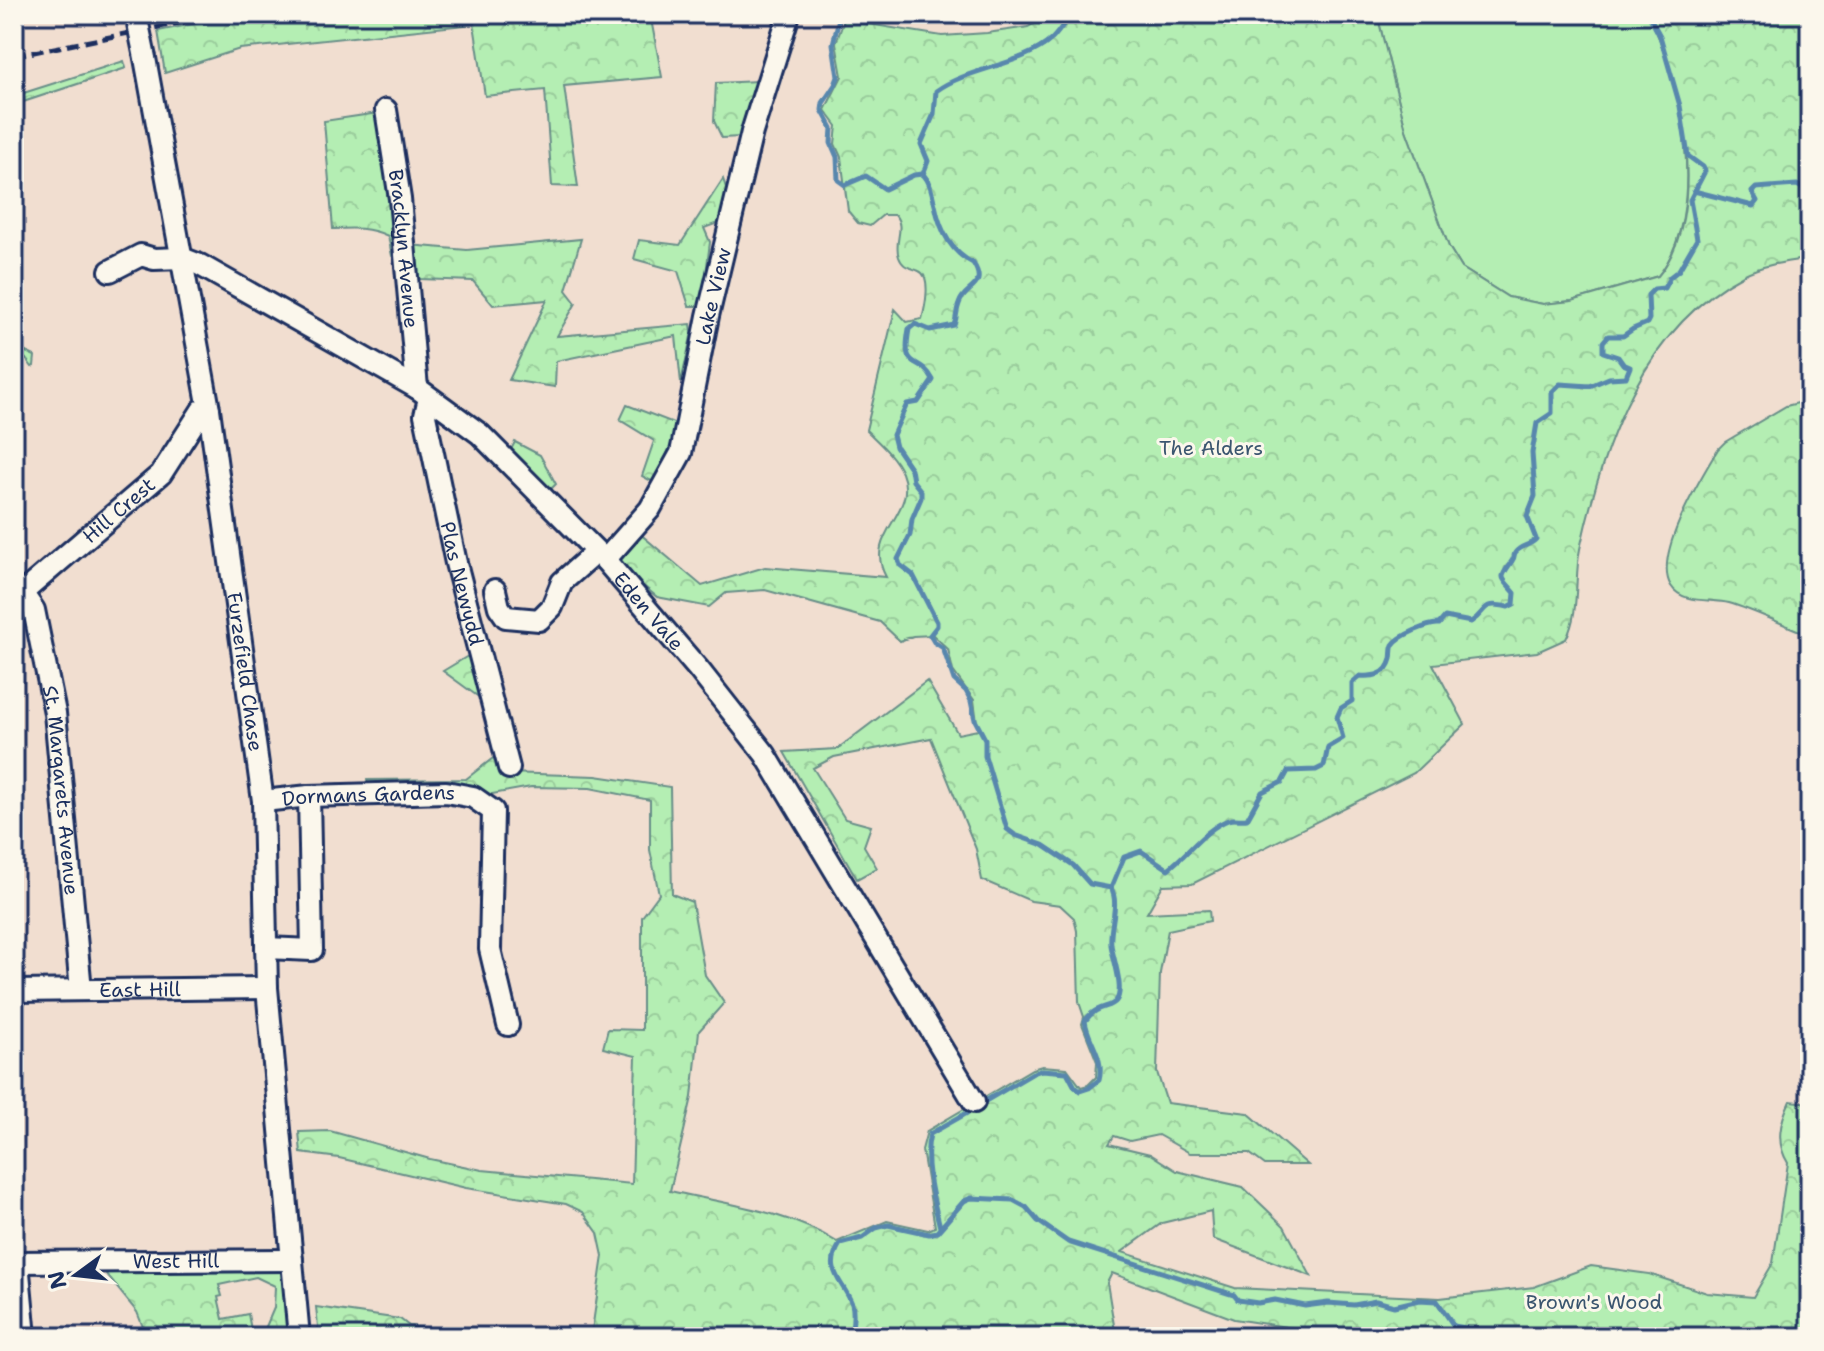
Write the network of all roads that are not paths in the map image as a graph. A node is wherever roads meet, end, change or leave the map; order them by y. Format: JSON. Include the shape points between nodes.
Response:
{"nodes":[{"id":1,"x":136,"y":14,"type":"edge"},
{"id":2,"x":789,"y":14,"type":"edge"},
{"id":3,"x":386,"y":110,"type":"dead end"},
{"id":4,"x":182,"y":258,"type":"junction"},
{"id":5,"x":110,"y":271,"type":"dead end"},
{"id":6,"x":423,"y":393,"type":"junction"},
{"id":7,"x":209,"y":409,"type":"junction"},
{"id":8,"x":600,"y":556,"type":"junction"},
{"id":9,"x":495,"y":590,"type":"dead end"},
{"id":10,"x":18,"y":597,"type":"edge"},
{"id":11,"x":509,"y":768,"type":"dead end"},
{"id":12,"x":309,"y":796,"type":"junction"},
{"id":13,"x":263,"y":801,"type":"junction"},
{"id":14,"x":266,"y":948,"type":"junction"},
{"id":15,"x":267,"y":988,"type":"junction"},
{"id":16,"x":81,"y":990,"type":"junction"},
{"id":17,"x":14,"y":991,"type":"edge"},
{"id":18,"x":508,"y":1025,"type":"dead end"},
{"id":19,"x":974,"y":1102,"type":"dead end"},
{"id":20,"x":292,"y":1260,"type":"junction"},
{"id":21,"x":16,"y":1262,"type":"edge"},
{"id":22,"x":25,"y":1337,"type":"edge"},
{"id":23,"x":299,"y":1337,"type":"edge"}],
"edges":[{"from":1,"to":4,"type":"street","name":"Furzefield Chase","bridge":true},
{"from":2,"to":8,"type":"street","name":"Lake View","via":[[752,132],[681,453],[650,509]]},
{"from":3,"to":6,"type":"street","name":"Bracklyn Avenue"},
{"from":4,"to":5,"type":"street","via":[[141,255]]},
{"from":4,"to":6,"type":"street","name":"Eden Vale"},
{"from":4,"to":7,"type":"street","name":"Furzefield Chase"},
{"from":6,"to":8,"type":"street","name":"Eden Vale","via":[[480,434]]},
{"from":6,"to":11,"type":"street","name":"Plas Newydd","via":[[456,563]]},
{"from":7,"to":10,"type":"street","name":"Hill Crest","via":[[202,410],[161,474]]},
{"from":7,"to":13,"type":"street","name":"Furzefield Chase"},
{"from":8,"to":9,"type":"street","name":"Lake View","via":[[562,582],[552,607],[539,620],[506,617]]},
{"from":8,"to":19,"type":"street","name":"Eden Vale","via":[[765,754]]},
{"from":10,"to":16,"type":"street","name":"St. Margarets Avenue","via":[[34,610],[55,713]]},
{"from":12,"to":13,"type":"street","name":"Dormans Gardens"},
{"from":12,"to":14,"type":"street","via":[[312,950]]},
{"from":12,"to":18,"type":"street","name":"Dormans Gardens","via":[[446,792],[473,797],[493,811],[490,949]]},
{"from":13,"to":14,"type":"street","name":"Furzefield Chase"},
{"from":14,"to":15,"type":"street","name":"Furzefield Chase"},
{"from":15,"to":16,"type":"street","name":"East Hill"},
{"from":15,"to":20,"type":"street","name":"Furzefield Chase"},
{"from":16,"to":17,"type":"street","name":"East Hill"},
{"from":20,"to":21,"type":"street","name":"West Hill"},
{"from":20,"to":23,"type":"street","name":"Furzefield Chase"},
{"from":21,"to":22,"type":"street"}]}
